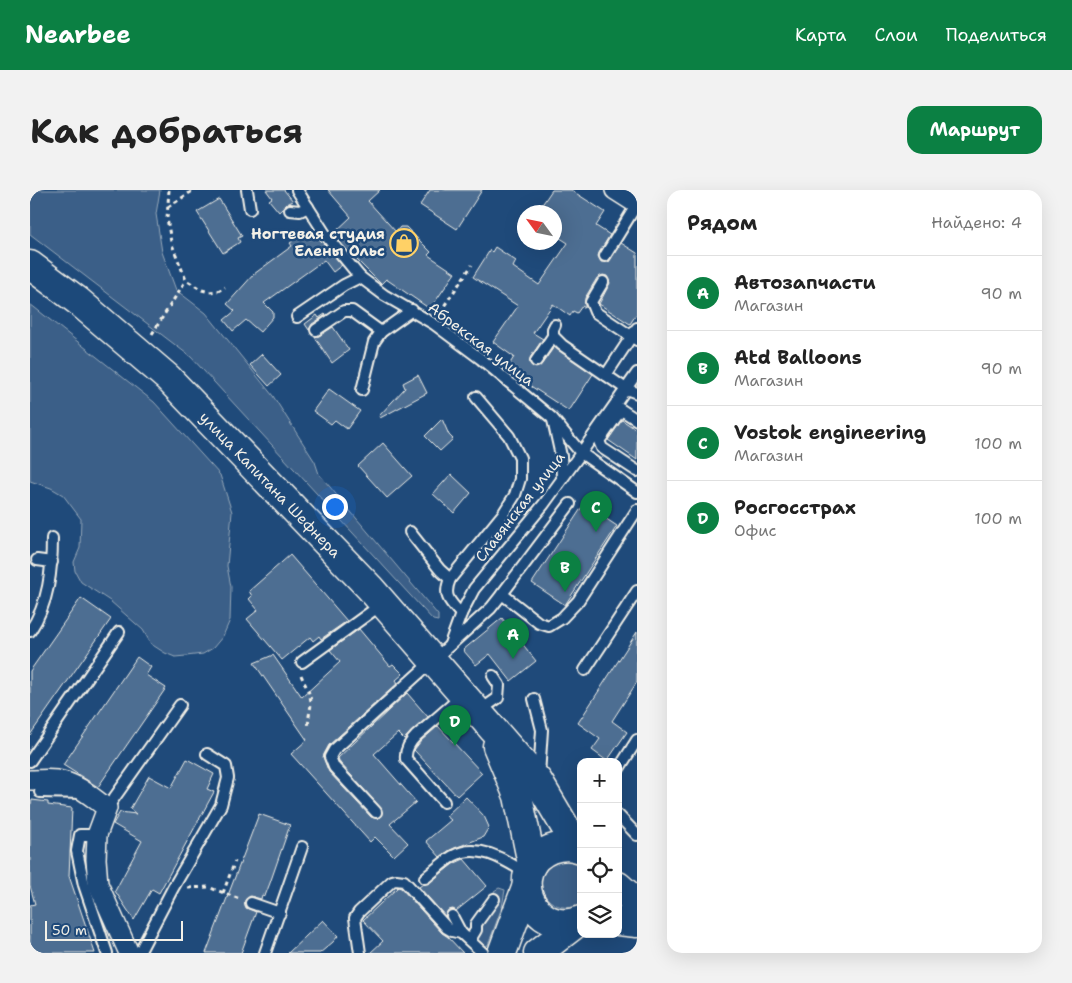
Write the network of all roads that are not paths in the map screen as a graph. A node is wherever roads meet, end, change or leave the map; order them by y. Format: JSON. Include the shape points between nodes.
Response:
{"nodes":[{"id":1,"x":247,"y":190,"type":"edge"},
{"id":2,"x":296,"y":190,"type":"edge"},
{"id":3,"x":615,"y":190,"type":"edge"},
{"id":4,"x":637,"y":204,"type":"edge"},
{"id":5,"x":308,"y":207,"type":"junction"},
{"id":6,"x":250,"y":209,"type":"dead end"},
{"id":7,"x":290,"y":210,"type":"dead end"},
{"id":8,"x":605,"y":256,"type":"dead end"},
{"id":9,"x":30,"y":265,"type":"edge"},
{"id":10,"x":360,"y":277,"type":"junction"},
{"id":11,"x":603,"y":282,"type":"dead end"},
{"id":12,"x":412,"y":310,"type":"junction"},
{"id":13,"x":297,"y":317,"type":"dead end"},
{"id":14,"x":555,"y":325,"type":"dead end"},
{"id":15,"x":316,"y":330,"type":"dead end"},
{"id":16,"x":381,"y":332,"type":"junction"},
{"id":17,"x":635,"y":335,"type":"edge"},
{"id":18,"x":553,"y":336,"type":"junction"},
{"id":19,"x":536,"y":361,"type":"dead end"},
{"id":20,"x":637,"y":373,"type":"edge"},
{"id":21,"x":606,"y":375,"type":"junction"},
{"id":22,"x":626,"y":389,"type":"junction"},
{"id":23,"x":362,"y":390,"type":"dead end"},
{"id":24,"x":637,"y":393,"type":"edge"},
{"id":25,"x":476,"y":397,"type":"dead end"},
{"id":26,"x":618,"y":408,"type":"junction"},
{"id":27,"x":552,"y":418,"type":"junction"},
{"id":28,"x":637,"y":420,"type":"edge"},
{"id":29,"x":581,"y":454,"type":"junction"},
{"id":30,"x":637,"y":471,"type":"edge"},
{"id":31,"x":562,"y":478,"type":"junction"},
{"id":32,"x":637,"y":492,"type":"edge"},
{"id":33,"x":570,"y":504,"type":"dead end"},
{"id":34,"x":637,"y":510,"type":"edge"},
{"id":35,"x":410,"y":532,"type":"dead end"},
{"id":36,"x":52,"y":538,"type":"dead end"},
{"id":37,"x":37,"y":560,"type":"dead end"},
{"id":38,"x":52,"y":562,"type":"junction"},
{"id":39,"x":450,"y":578,"type":"junction"},
{"id":40,"x":637,"y":591,"type":"edge"},
{"id":41,"x":502,"y":594,"type":"junction"},
{"id":42,"x":383,"y":604,"type":"junction"},
{"id":43,"x":461,"y":614,"type":"junction"},
{"id":44,"x":30,"y":631,"type":"edge"},
{"id":45,"x":119,"y":632,"type":"dead end"},
{"id":46,"x":441,"y":653,"type":"junction"},
{"id":47,"x":302,"y":662,"type":"road end"},
{"id":48,"x":585,"y":670,"type":"dead end"},
{"id":49,"x":493,"y":676,"type":"dead end"},
{"id":50,"x":534,"y":699,"type":"dead end"},
{"id":51,"x":180,"y":705,"type":"dead end"},
{"id":52,"x":477,"y":711,"type":"junction"},
{"id":53,"x":637,"y":740,"type":"edge"},
{"id":54,"x":208,"y":754,"type":"dead end"},
{"id":55,"x":30,"y":761,"type":"edge"},
{"id":56,"x":622,"y":764,"type":"edge"},
{"id":57,"x":538,"y":781,"type":"junction"},
{"id":58,"x":34,"y":789,"type":"edge"},
{"id":59,"x":444,"y":802,"type":"dead end"},
{"id":60,"x":107,"y":808,"type":"junction"},
{"id":61,"x":376,"y":812,"type":"dead end"},
{"id":62,"x":622,"y":819,"type":"edge"},
{"id":63,"x":97,"y":835,"type":"junction"},
{"id":64,"x":637,"y":835,"type":"edge"},
{"id":65,"x":577,"y":845,"type":"edge"},
{"id":66,"x":302,"y":847,"type":"dead end"},
{"id":67,"x":577,"y":848,"type":"edge"},
{"id":68,"x":529,"y":876,"type":"junction"},
{"id":69,"x":425,"y":878,"type":"dead end"},
{"id":70,"x":622,"y":889,"type":"edge"},
{"id":71,"x":494,"y":900,"type":"dead end"},
{"id":72,"x":637,"y":902,"type":"edge"},
{"id":73,"x":251,"y":903,"type":"dead end"},
{"id":74,"x":280,"y":913,"type":"junction"},
{"id":75,"x":452,"y":916,"type":"dead end"},
{"id":76,"x":577,"y":921,"type":"edge"},
{"id":77,"x":622,"y":921,"type":"edge"},
{"id":78,"x":577,"y":923,"type":"edge"},
{"id":79,"x":637,"y":923,"type":"edge"},
{"id":80,"x":462,"y":933,"type":"junction"},
{"id":81,"x":470,"y":940,"type":"junction"},
{"id":82,"x":107,"y":953,"type":"edge"},
{"id":83,"x":129,"y":953,"type":"edge"},
{"id":84,"x":139,"y":953,"type":"edge"},
{"id":85,"x":265,"y":953,"type":"edge"},
{"id":86,"x":360,"y":953,"type":"edge"},
{"id":87,"x":483,"y":953,"type":"edge"},
{"id":88,"x":502,"y":953,"type":"edge"},
{"id":89,"x":538,"y":953,"type":"edge"}],
"edges":[{"from":1,"to":6,"type":"lane"},
{"from":2,"to":5,"type":"lane","name":"Абрекская улица"},
{"from":3,"to":4,"type":"street"},
{"from":4,"to":8,"type":"lane"},
{"from":5,"to":7,"type":"lane","via":[[300,211]]},
{"from":5,"to":10,"type":"lane","name":"Абрекская улица","via":[[340,255]]},
{"from":9,"to":42,"type":"main road","name":"улица Капитана Шефнера","via":[[78,301],[168,378]]},
{"from":10,"to":12,"type":"lane","name":"Абрекская улица"},
{"from":10,"to":13,"type":"lane"},
{"from":11,"to":17,"type":"lane","via":[[591,302],[595,312]]},
{"from":12,"to":16,"type":"lane"},
{"from":12,"to":27,"type":"lane","name":"Абрекская улица","via":[[480,359]]},
{"from":14,"to":18,"type":"lane"},
{"from":15,"to":16,"type":"lane","via":[[344,311],[352,311]]},
{"from":16,"to":23,"type":"lane","via":[[374,342]]},
{"from":17,"to":21,"type":"lane"},
{"from":18,"to":19,"type":"lane"},
{"from":18,"to":21,"type":"lane"},
{"from":20,"to":22,"type":"lane","name":"Славянская улица"},
{"from":21,"to":22,"type":"lane"},
{"from":22,"to":24,"type":"lane"},
{"from":22,"to":26,"type":"lane","name":"Славянская улица"},
{"from":25,"to":39,"type":"lane","via":[[509,436],[520,458],[520,479],[503,514]]},
{"from":26,"to":28,"type":"lane"},
{"from":26,"to":29,"type":"lane","name":"Славянская улица"},
{"from":26,"to":30,"type":"lane","via":[[599,441],[602,448]]},
{"from":27,"to":29,"type":"lane","name":"Абрекская улица"},
{"from":27,"to":31,"type":"lane","via":[[561,456]]},
{"from":29,"to":31,"type":"lane","name":"Славянская улица"},
{"from":29,"to":32,"type":"lane","name":"Абрекская улица"},
{"from":31,"to":43,"type":"lane","name":"Славянская улица","via":[[474,589]]},
{"from":33,"to":41,"type":"lane"},
{"from":34,"to":41,"type":"lane","via":[[578,601],[562,618],[549,626],[539,623]]},
{"from":35,"to":39,"type":"lane"},
{"from":36,"to":38,"type":"lane"},
{"from":37,"to":38,"type":"lane"},
{"from":38,"to":44,"type":"lane","via":[[47,593]]},
{"from":39,"to":43,"type":"lane","via":[[446,588],[449,601]]},
{"from":40,"to":48,"type":"lane"},
{"from":41,"to":46,"type":"lane"},
{"from":42,"to":46,"type":"main road","name":"улица Капитана Шефнера"},
{"from":42,"to":47,"type":"lane"},
{"from":43,"to":46,"type":"lane","name":"Славянская улица"},
{"from":45,"to":55,"type":"lane"},
{"from":46,"to":52,"type":"main road","name":"улица Капитана Шефнера"},
{"from":46,"to":61,"type":"lane","via":[[331,753],[334,767]]},
{"from":49,"to":52,"type":"lane","via":[[499,685],[498,698]]},
{"from":50,"to":57,"type":"lane","via":[[542,730]]},
{"from":51,"to":60,"type":"lane"},
{"from":52,"to":57,"type":"main road","name":"улица Капитана Шефнера"},
{"from":52,"to":59,"type":"lane","via":[[416,736],[405,753],[406,759]]},
{"from":52,"to":68,"type":"main road","name":"улица Капитана Шефнера","via":[[518,796]]},
{"from":53,"to":56,"type":"lane"},
{"from":54,"to":84,"type":"lane","via":[[226,766],[228,778],[221,805]]},
{"from":57,"to":65,"type":"main road","name":"улица Капитана Шефнера"},
{"from":58,"to":60,"type":"street","via":[[61,780],[76,786]]},
{"from":60,"to":63,"type":"street"},
{"from":62,"to":64,"type":"lane"},
{"from":63,"to":82,"type":"lane","via":[[80,835],[77,851],[84,884]]},
{"from":63,"to":83,"type":"street","via":[[98,884]]},
{"from":66,"to":74,"type":"lane"},
{"from":67,"to":68,"type":"main road","via":[[560,846],[544,852]]},
{"from":68,"to":69,"type":"lane","via":[[500,858],[469,852],[451,857]]},
{"from":68,"to":76,"type":"main road","name":"улица Капитана Шефнера","via":[[532,905],[544,918],[561,924]]},
{"from":68,"to":88,"type":"main road"},
{"from":70,"to":72,"type":"main road"},
{"from":71,"to":81,"type":"lane","via":[[476,924]]},
{"from":73,"to":74,"type":"lane"},
{"from":74,"to":85,"type":"lane"},
{"from":75,"to":80,"type":"lane"},
{"from":77,"to":79,"type":"main road"},
{"from":78,"to":89,"type":"main road"},
{"from":80,"to":81,"type":"lane"},
{"from":80,"to":86,"type":"lane","via":[[447,928],[404,882],[396,880],[355,918]]},
{"from":81,"to":87,"type":"lane"}]}
